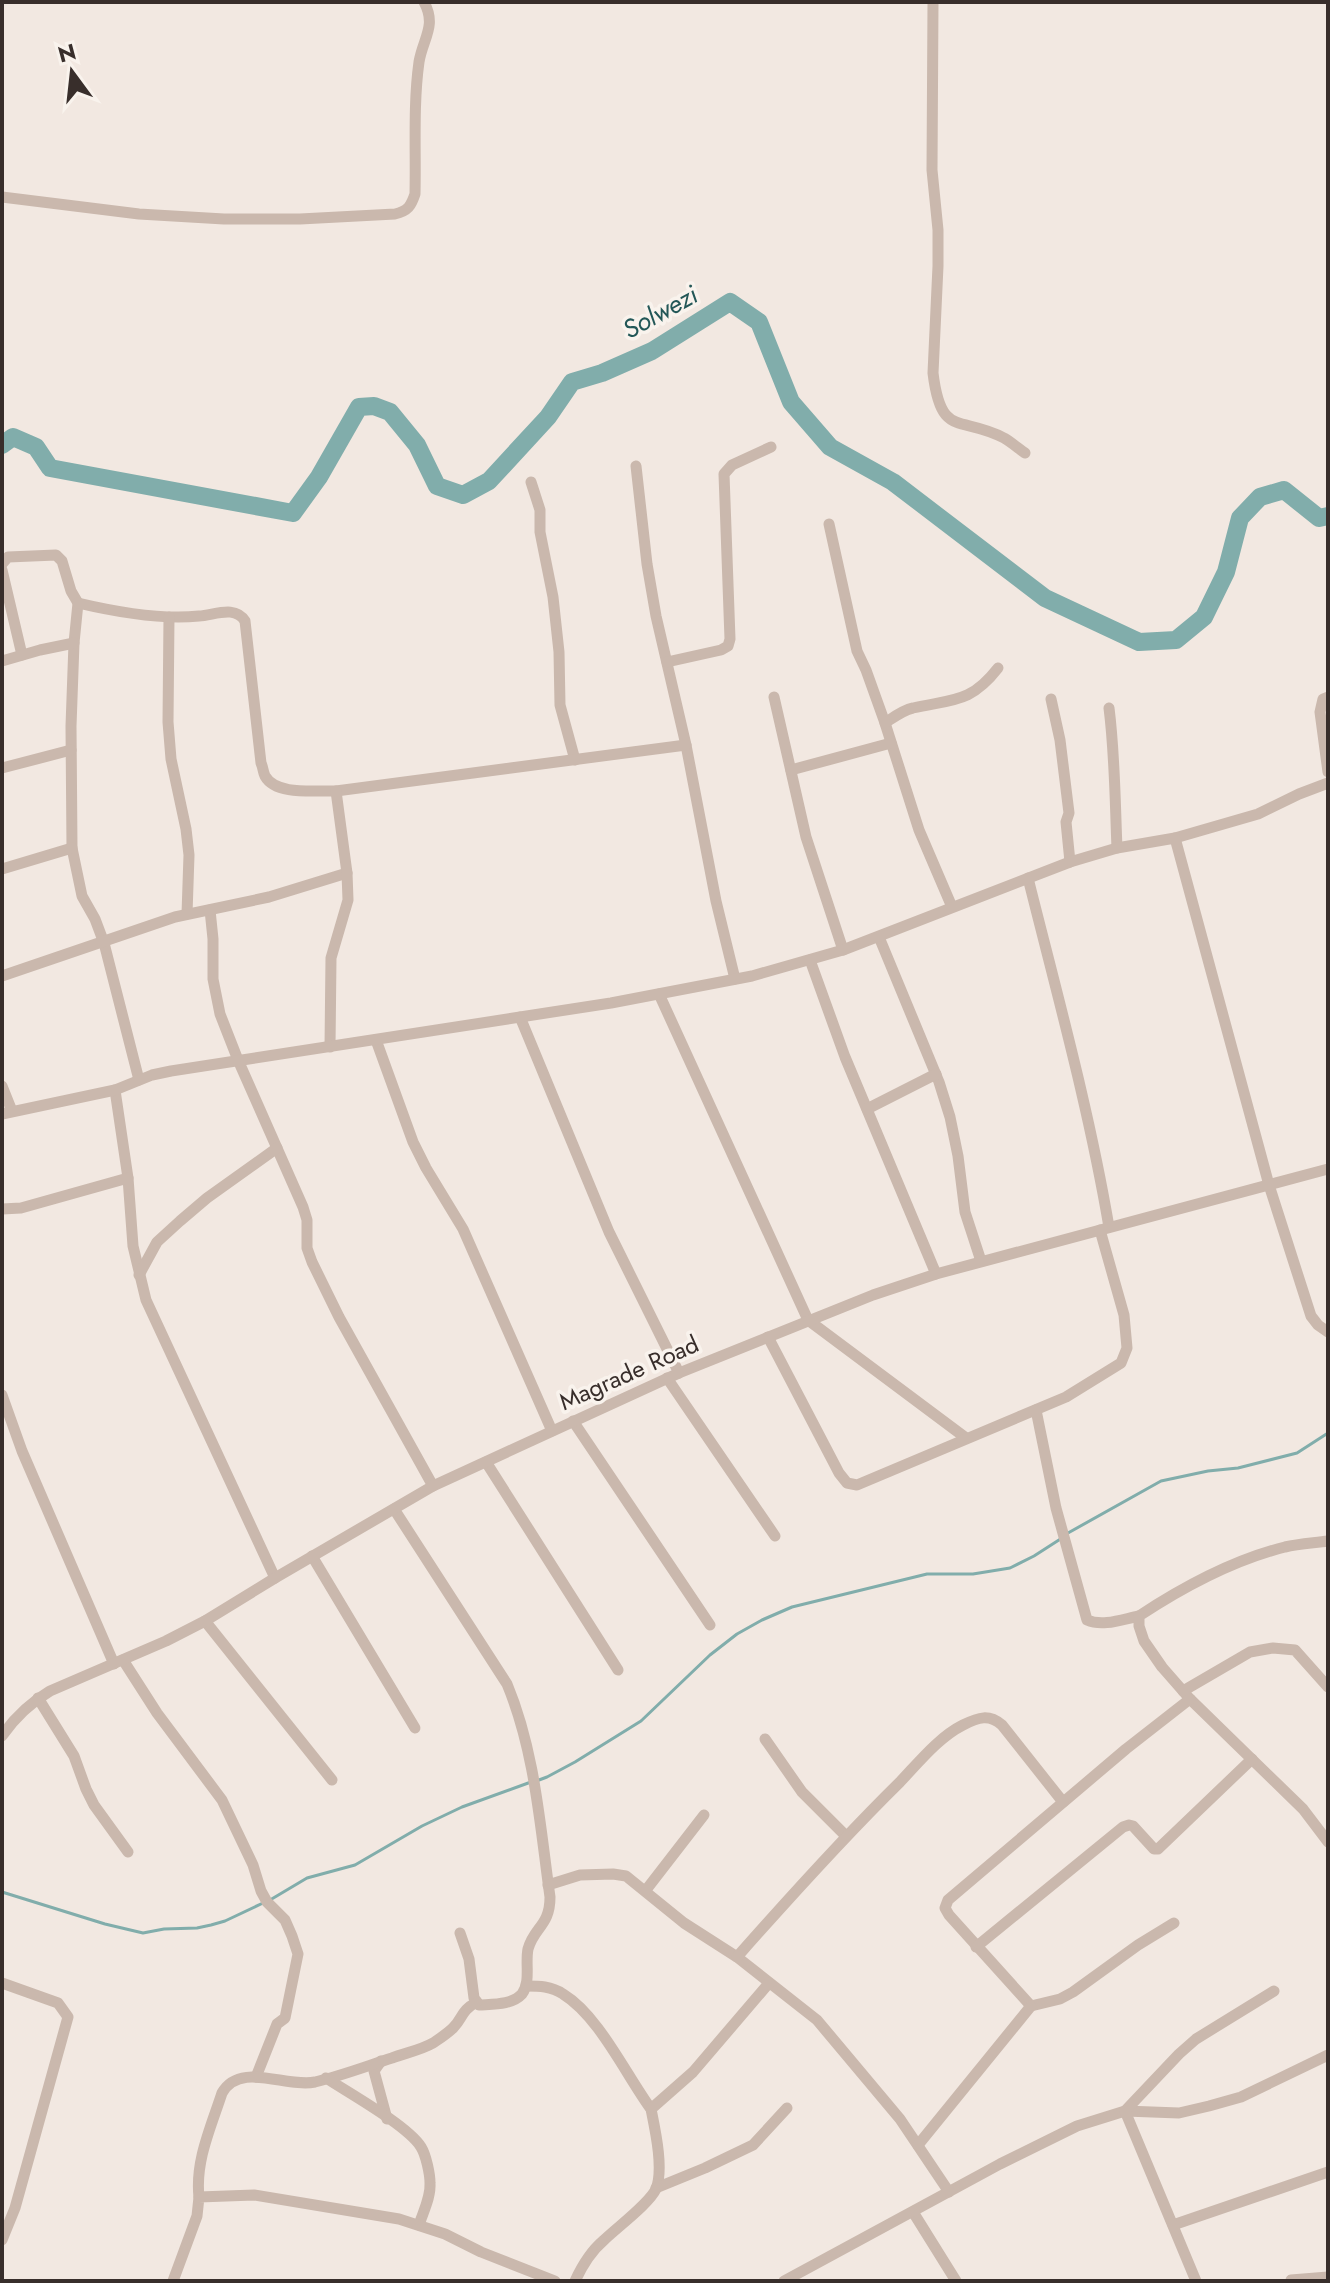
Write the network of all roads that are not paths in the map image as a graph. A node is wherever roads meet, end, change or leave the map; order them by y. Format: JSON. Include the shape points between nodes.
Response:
{"nodes":[{"id":1,"x":424,"y":2,"type":"edge"},
{"id":2,"x":933,"y":2,"type":"edge"},
{"id":3,"x":2,"y":197,"type":"edge"},
{"id":4,"x":771,"y":447,"type":"dead end"},
{"id":5,"x":1025,"y":453,"type":"dead end"},
{"id":6,"x":636,"y":466,"type":"dead end"},
{"id":7,"x":531,"y":482,"type":"dead end"},
{"id":8,"x":829,"y":524,"type":"dead end"},
{"id":9,"x":2,"y":567,"type":"edge"},
{"id":10,"x":78,"y":603,"type":"junction"},
{"id":11,"x":169,"y":617,"type":"junction"},
{"id":12,"x":74,"y":643,"type":"junction"},
{"id":13,"x":22,"y":655,"type":"junction"},
{"id":14,"x":2,"y":661,"type":"edge"},
{"id":15,"x":667,"y":662,"type":"junction"},
{"id":16,"x":998,"y":668,"type":"dead end"},
{"id":17,"x":774,"y":697,"type":"dead end"},
{"id":18,"x":1328,"y":697,"type":"edge"},
{"id":19,"x":1051,"y":699,"type":"dead end"},
{"id":20,"x":1109,"y":708,"type":"dead end"},
{"id":21,"x":885,"y":723,"type":"junction"},
{"id":22,"x":891,"y":743,"type":"junction"},
{"id":23,"x":686,"y":745,"type":"junction"},
{"id":24,"x":71,"y":750,"type":"junction"},
{"id":25,"x":575,"y":760,"type":"junction"},
{"id":26,"x":2,"y":768,"type":"edge"},
{"id":27,"x":791,"y":770,"type":"junction"},
{"id":28,"x":1328,"y":772,"type":"edge"},
{"id":29,"x":1328,"y":783,"type":"edge"},
{"id":30,"x":336,"y":791,"type":"junction"},
{"id":31,"x":1175,"y":838,"type":"junction"},
{"id":32,"x":72,"y":848,"type":"junction"},
{"id":33,"x":1117,"y":848,"type":"junction"},
{"id":34,"x":1070,"y":862,"type":"junction"},
{"id":35,"x":2,"y":869,"type":"edge"},
{"id":36,"x":347,"y":873,"type":"junction"},
{"id":37,"x":1028,"y":878,"type":"junction"},
{"id":38,"x":952,"y":907,"type":"junction"},
{"id":39,"x":210,"y":910,"type":"junction"},
{"id":40,"x":187,"y":914,"type":"junction"},
{"id":41,"x":879,"y":937,"type":"junction"},
{"id":42,"x":104,"y":943,"type":"junction"},
{"id":43,"x":843,"y":950,"type":"junction"},
{"id":44,"x":810,"y":960,"type":"junction"},
{"id":45,"x":2,"y":976,"type":"edge"},
{"id":46,"x":735,"y":979,"type":"junction"},
{"id":47,"x":659,"y":994,"type":"junction"},
{"id":48,"x":520,"y":1017,"type":"junction"},
{"id":49,"x":376,"y":1040,"type":"junction"},
{"id":50,"x":330,"y":1047,"type":"junction"},
{"id":51,"x":238,"y":1060,"type":"junction"},
{"id":52,"x":936,"y":1074,"type":"junction"},
{"id":53,"x":139,"y":1080,"type":"junction"},
{"id":54,"x":2,"y":1086,"type":"edge"},
{"id":55,"x":115,"y":1090,"type":"junction"},
{"id":56,"x":867,"y":1109,"type":"junction"},
{"id":57,"x":7,"y":1112,"type":"edge"},
{"id":58,"x":277,"y":1148,"type":"junction"},
{"id":59,"x":1328,"y":1169,"type":"edge"},
{"id":60,"x":128,"y":1178,"type":"junction"},
{"id":61,"x":1269,"y":1185,"type":"junction"},
{"id":62,"x":2,"y":1209,"type":"edge"},
{"id":63,"x":1105,"y":1228,"type":"junction"},
{"id":64,"x":981,"y":1261,"type":"junction"},
{"id":65,"x":936,"y":1274,"type":"junction"},
{"id":66,"x":139,"y":1275,"type":"junction"},
{"id":67,"x":808,"y":1320,"type":"junction"},
{"id":68,"x":1328,"y":1332,"type":"edge"},
{"id":69,"x":768,"y":1337,"type":"junction"},
{"id":70,"x":679,"y":1373,"type":"junction"},
{"id":71,"x":667,"y":1378,"type":"junction"},
{"id":72,"x":2,"y":1395,"type":"edge"},
{"id":73,"x":1036,"y":1410,"type":"junction"},
{"id":74,"x":573,"y":1421,"type":"junction"},
{"id":75,"x":552,"y":1431,"type":"junction"},
{"id":76,"x":966,"y":1438,"type":"junction"},
{"id":77,"x":486,"y":1462,"type":"junction"},
{"id":78,"x":433,"y":1486,"type":"junction"},
{"id":79,"x":394,"y":1509,"type":"junction"},
{"id":80,"x":775,"y":1536,"type":"dead end"},
{"id":81,"x":1328,"y":1541,"type":"edge"},
{"id":82,"x":312,"y":1556,"type":"junction"},
{"id":83,"x":275,"y":1578,"type":"junction"},
{"id":84,"x":1139,"y":1616,"type":"junction"},
{"id":85,"x":205,"y":1621,"type":"junction"},
{"id":86,"x":710,"y":1625,"type":"dead end"},
{"id":87,"x":118,"y":1662,"type":"junction"},
{"id":88,"x":618,"y":1670,"type":"dead end"},
{"id":89,"x":1328,"y":1687,"type":"edge"},
{"id":90,"x":1186,"y":1695,"type":"junction"},
{"id":91,"x":38,"y":1698,"type":"junction"},
{"id":92,"x":415,"y":1728,"type":"dead end"},
{"id":93,"x":2,"y":1736,"type":"edge"},
{"id":94,"x":765,"y":1739,"type":"dead end"},
{"id":95,"x":1252,"y":1759,"type":"junction"},
{"id":96,"x":332,"y":1780,"type":"dead end"},
{"id":97,"x":1063,"y":1802,"type":"junction"},
{"id":98,"x":704,"y":1815,"type":"dead end"},
{"id":99,"x":846,"y":1836,"type":"junction"},
{"id":100,"x":1328,"y":1842,"type":"edge"},
{"id":101,"x":128,"y":1852,"type":"dead end"},
{"id":102,"x":548,"y":1885,"type":"junction"},
{"id":103,"x":646,"y":1890,"type":"junction"},
{"id":104,"x":1174,"y":1923,"type":"dead end"},
{"id":105,"x":460,"y":1933,"type":"dead end"},
{"id":106,"x":976,"y":1947,"type":"junction"},
{"id":107,"x":737,"y":1957,"type":"junction"},
{"id":108,"x":2,"y":1983,"type":"edge"},
{"id":109,"x":769,"y":1983,"type":"junction"},
{"id":110,"x":526,"y":1986,"type":"junction"},
{"id":111,"x":1274,"y":1991,"type":"dead end"},
{"id":112,"x":477,"y":2002,"type":"junction"},
{"id":113,"x":1031,"y":2006,"type":"junction"},
{"id":114,"x":1328,"y":2055,"type":"edge"},
{"id":115,"x":382,"y":2061,"type":"junction"},
{"id":116,"x":256,"y":2077,"type":"junction"},
{"id":117,"x":326,"y":2078,"type":"junction"},
{"id":118,"x":787,"y":2108,"type":"dead end"},
{"id":119,"x":651,"y":2109,"type":"junction"},
{"id":120,"x":1125,"y":2111,"type":"junction"},
{"id":121,"x":387,"y":2119,"type":"junction"},
{"id":122,"x":918,"y":2145,"type":"junction"},
{"id":123,"x":1328,"y":2172,"type":"edge"},
{"id":124,"x":656,"y":2188,"type":"junction"},
{"id":125,"x":949,"y":2192,"type":"junction"},
{"id":126,"x":199,"y":2197,"type":"junction"},
{"id":127,"x":913,"y":2212,"type":"junction"},
{"id":128,"x":419,"y":2225,"type":"junction"},
{"id":129,"x":1173,"y":2225,"type":"junction"},
{"id":130,"x":2,"y":2240,"type":"edge"},
{"id":131,"x":1328,"y":2277,"type":"edge"},
{"id":132,"x":1291,"y":2280,"type":"edge"},
{"id":133,"x":173,"y":2281,"type":"edge"},
{"id":134,"x":555,"y":2281,"type":"edge"},
{"id":135,"x":575,"y":2281,"type":"edge"},
{"id":136,"x":784,"y":2281,"type":"edge"},
{"id":137,"x":956,"y":2281,"type":"edge"},
{"id":138,"x":1196,"y":2281,"type":"edge"}],
"edges":[{"from":1,"to":3,"type":"street","via":[[430,27],[419,62],[415,194],[406,211],[224,219]]},
{"from":2,"to":5,"type":"street","via":[[936,395],[943,413],[959,425],[1003,438]]},
{"from":4,"to":15,"type":"street","via":[[724,474],[728,646]]},
{"from":6,"to":15,"type":"street","via":[[647,564]]},
{"from":7,"to":25,"type":"street","via":[[553,597],[560,705]]},
{"from":8,"to":21,"type":"street","via":[[857,651]]},
{"from":9,"to":10,"type":"street","via":[[8,557],[56,555]]},
{"from":9,"to":13,"type":"street"},
{"from":10,"to":11,"type":"street"},
{"from":10,"to":12,"type":"street"},
{"from":11,"to":30,"type":"street","via":[[240,614],[266,777],[287,789]]},
{"from":11,"to":40,"type":"street","via":[[168,722],[189,855]]},
{"from":12,"to":13,"type":"street"},
{"from":12,"to":24,"type":"street"},
{"from":13,"to":14,"type":"street"},
{"from":15,"to":23,"type":"street"},
{"from":16,"to":21,"type":"street","via":[[975,692],[944,704],[911,708]]},
{"from":17,"to":27,"type":"street"},
{"from":18,"to":28,"type":"street","via":[[1320,712]]},
{"from":19,"to":34,"type":"street","via":[[1069,813]]},
{"from":20,"to":33,"type":"street"},
{"from":21,"to":22,"type":"street"},
{"from":22,"to":27,"type":"street"},
{"from":22,"to":38,"type":"street","via":[[919,830]]},
{"from":23,"to":25,"type":"street"},
{"from":23,"to":46,"type":"street"},
{"from":24,"to":26,"type":"street"},
{"from":24,"to":32,"type":"street"},
{"from":25,"to":30,"type":"street"},
{"from":27,"to":43,"type":"street","via":[[806,837]]},
{"from":29,"to":31,"type":"street","via":[[1258,814]]},
{"from":30,"to":36,"type":"street"},
{"from":31,"to":33,"type":"street"},
{"from":31,"to":61,"type":"street"},
{"from":32,"to":35,"type":"street"},
{"from":32,"to":42,"type":"street","via":[[82,896]]},
{"from":33,"to":34,"type":"street"},
{"from":34,"to":37,"type":"street"},
{"from":36,"to":39,"type":"street"},
{"from":36,"to":50,"type":"street","via":[[348,900],[331,958]]},
{"from":37,"to":38,"type":"street"},
{"from":37,"to":63,"type":"street","via":[[1083,1092]]},
{"from":38,"to":41,"type":"street"},
{"from":39,"to":40,"type":"street"},
{"from":39,"to":51,"type":"street","via":[[216,999]]},
{"from":40,"to":42,"type":"street"},
{"from":41,"to":43,"type":"street"},
{"from":41,"to":52,"type":"street"},
{"from":42,"to":45,"type":"street"},
{"from":42,"to":53,"type":"street"},
{"from":43,"to":44,"type":"street"},
{"from":44,"to":46,"type":"street"},
{"from":44,"to":56,"type":"street"},
{"from":46,"to":47,"type":"street"},
{"from":47,"to":48,"type":"street"},
{"from":47,"to":67,"type":"street"},
{"from":48,"to":49,"type":"street"},
{"from":48,"to":70,"type":"street","via":[[609,1232]]},
{"from":49,"to":50,"type":"street"},
{"from":49,"to":75,"type":"street","via":[[413,1142],[463,1229]]},
{"from":50,"to":51,"type":"street"},
{"from":51,"to":53,"type":"street"},
{"from":51,"to":58,"type":"street"},
{"from":52,"to":56,"type":"street"},
{"from":52,"to":64,"type":"street","via":[[950,1117],[965,1212]]},
{"from":53,"to":55,"type":"street"},
{"from":54,"to":57,"type":"street"},
{"from":55,"to":57,"type":"street"},
{"from":55,"to":60,"type":"street"},
{"from":56,"to":65,"type":"street"},
{"from":58,"to":66,"type":"street","via":[[157,1242]]},
{"from":58,"to":78,"type":"street","via":[[307,1220],[312,1262]]},
{"from":59,"to":61,"type":"street","name":"Magrade Road"},
{"from":60,"to":62,"type":"street"},
{"from":60,"to":66,"type":"street"},
{"from":61,"to":63,"type":"street","name":"Magrade Road"},
{"from":61,"to":68,"type":"street","via":[[1311,1316]]},
{"from":63,"to":64,"type":"street","name":"Magrade Road"},
{"from":63,"to":73,"type":"street","via":[[1124,1315],[1126,1356],[1115,1368]]},
{"from":64,"to":65,"type":"street","name":"Magrade Road"},
{"from":65,"to":67,"type":"street","name":"Magrade Road"},
{"from":66,"to":83,"type":"street","via":[[160,1333]]},
{"from":67,"to":69,"type":"street","name":"Magrade Road"},
{"from":67,"to":76,"type":"street"},
{"from":69,"to":70,"type":"street","name":"Magrade Road"},
{"from":69,"to":76,"type":"street","via":[[839,1473],[851,1485]]},
{"from":70,"to":71,"type":"street","name":"Magrade Road"},
{"from":71,"to":74,"type":"street","name":"Magrade Road"},
{"from":71,"to":80,"type":"street"},
{"from":72,"to":87,"type":"street"},
{"from":73,"to":76,"type":"street"},
{"from":73,"to":84,"type":"street","via":[[1087,1620],[1095,1624]]},
{"from":74,"to":75,"type":"street","name":"Magrade Road"},
{"from":74,"to":86,"type":"street"},
{"from":75,"to":77,"type":"street","name":"Magrade Road"},
{"from":77,"to":78,"type":"street","name":"Magrade Road"},
{"from":77,"to":88,"type":"street"},
{"from":78,"to":79,"type":"street","name":"Magrade Road"},
{"from":79,"to":82,"type":"street","name":"Magrade Road"},
{"from":79,"to":102,"type":"street","via":[[507,1684],[517,1708]]},
{"from":81,"to":84,"type":"street","via":[[1247,1560],[1192,1584]]},
{"from":82,"to":83,"type":"street","name":"Magrade Road"},
{"from":82,"to":92,"type":"street"},
{"from":83,"to":85,"type":"street","name":"Magrade Road"},
{"from":84,"to":90,"type":"street","via":[[1144,1641]]},
{"from":85,"to":87,"type":"street","name":"Magrade Road"},
{"from":85,"to":96,"type":"street"},
{"from":87,"to":91,"type":"street","name":"Magrade Road"},
{"from":87,"to":116,"type":"street","via":[[222,1800],[261,1891],[285,1920],[298,1954],[285,2018],[277,2024]]},
{"from":89,"to":90,"type":"street","via":[[1295,1650],[1273,1648],[1250,1652]]},
{"from":90,"to":95,"type":"street"},
{"from":90,"to":97,"type":"street"},
{"from":91,"to":93,"type":"street","name":"Magrade Road"},
{"from":91,"to":101,"type":"street","via":[[74,1756],[94,1805]]},
{"from":94,"to":99,"type":"street","via":[[802,1792]]},
{"from":95,"to":100,"type":"street"},
{"from":95,"to":106,"type":"street","via":[[1158,1849],[1133,1826],[1123,1827]]},
{"from":97,"to":99,"type":"street","via":[[1002,1725],[983,1717],[948,1734]]},
{"from":97,"to":106,"type":"street","via":[[948,1900],[949,1915]]},
{"from":98,"to":103,"type":"street"},
{"from":99,"to":107,"type":"street"},
{"from":102,"to":103,"type":"street","via":[[580,1875],[613,1874]]},
{"from":102,"to":110,"type":"street","via":[[550,1913],[528,1952]]},
{"from":103,"to":107,"type":"street","via":[[684,1923]]},
{"from":104,"to":113,"type":"street","via":[[1073,1992]]},
{"from":105,"to":112,"type":"street"},
{"from":106,"to":113,"type":"street"},
{"from":107,"to":109,"type":"street"},
{"from":108,"to":130,"type":"street","via":[[58,2003],[68,2017]]},
{"from":109,"to":119,"type":"street","via":[[693,2072]]},
{"from":109,"to":122,"type":"street","via":[[817,2020]]},
{"from":110,"to":112,"type":"street","via":[[509,2002]]},
{"from":110,"to":119,"type":"street","via":[[548,1987],[579,2007]]},
{"from":111,"to":120,"type":"street","via":[[1196,2039]]},
{"from":112,"to":115,"type":"street","via":[[464,2009],[454,2028],[429,2045]]},
{"from":113,"to":122,"type":"street"},
{"from":114,"to":120,"type":"street","via":[[1241,2097],[1209,2106],[1179,2113]]},
{"from":115,"to":117,"type":"street"},
{"from":115,"to":121,"type":"street","via":[[374,2071]]},
{"from":116,"to":117,"type":"street","via":[[298,2084]]},
{"from":116,"to":126,"type":"street","via":[[234,2080],[222,2093],[202,2153]]},
{"from":117,"to":121,"type":"street"},
{"from":118,"to":124,"type":"street","via":[[753,2145]]},
{"from":119,"to":124,"type":"street"},
{"from":120,"to":125,"type":"street","via":[[1077,2126]]},
{"from":120,"to":129,"type":"street"},
{"from":121,"to":128,"type":"street","via":[[422,2149],[430,2183]]},
{"from":122,"to":125,"type":"street"},
{"from":123,"to":129,"type":"street"},
{"from":124,"to":135,"type":"street","via":[[600,2243]]},
{"from":125,"to":127,"type":"street"},
{"from":126,"to":128,"type":"street","via":[[254,2195]]},
{"from":126,"to":133,"type":"street"},
{"from":127,"to":136,"type":"street"},
{"from":127,"to":137,"type":"street"},
{"from":128,"to":134,"type":"street"},
{"from":129,"to":138,"type":"street"},
{"from":131,"to":132,"type":"street"}]}
